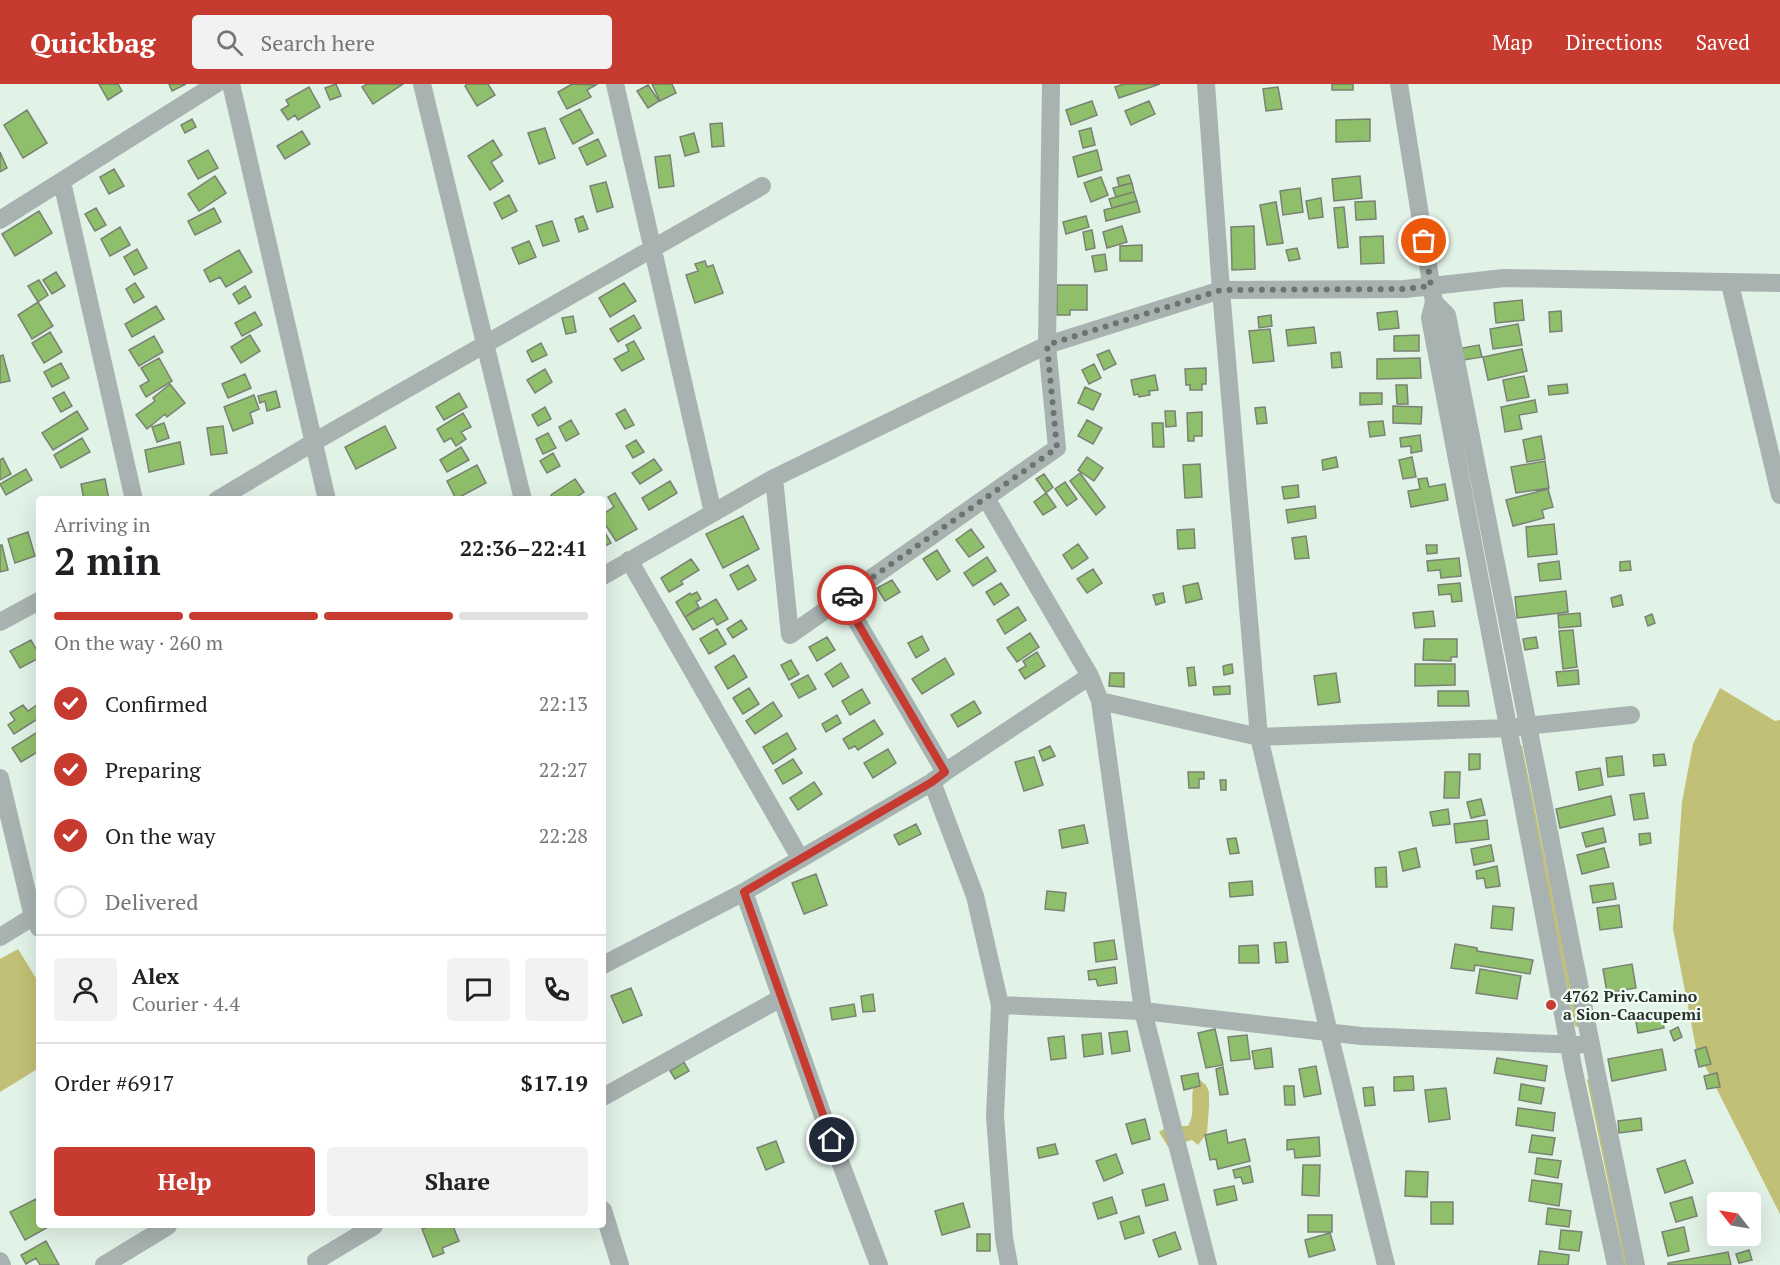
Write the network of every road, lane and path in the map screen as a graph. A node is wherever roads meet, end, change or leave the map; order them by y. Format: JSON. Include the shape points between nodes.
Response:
{"nodes":[{"id":1,"x":216,"y":84,"type":"edge"},
{"id":2,"x":231,"y":84,"type":"edge"},
{"id":3,"x":422,"y":84,"type":"edge"},
{"id":4,"x":615,"y":84,"type":"edge"},
{"id":5,"x":1051,"y":84,"type":"edge"},
{"id":6,"x":1206,"y":84,"type":"edge"},
{"id":7,"x":1399,"y":84,"type":"edge"},
{"id":8,"x":62,"y":182,"type":"junction"},
{"id":9,"x":762,"y":186,"type":"dead end"},
{"id":10,"x":0,"y":220,"type":"edge"},
{"id":11,"x":653,"y":248,"type":"junction"},
{"id":12,"x":1780,"y":283,"type":"edge"},
{"id":13,"x":1730,"y":284,"type":"junction"},
{"id":14,"x":1221,"y":290,"type":"junction"},
{"id":15,"x":1433,"y":294,"type":"junction"},
{"id":16,"x":486,"y":345,"type":"junction"},
{"id":17,"x":1047,"y":345,"type":"junction"},
{"id":18,"x":314,"y":442,"type":"junction"},
{"id":19,"x":774,"y":478,"type":"junction"},
{"id":20,"x":1780,"y":495,"type":"edge"},
{"id":21,"x":133,"y":496,"type":"edge"},
{"id":22,"x":224,"y":496,"type":"edge"},
{"id":23,"x":326,"y":496,"type":"edge"},
{"id":24,"x":522,"y":496,"type":"edge"},
{"id":25,"x":986,"y":498,"type":"junction"},
{"id":26,"x":713,"y":513,"type":"junction"},
{"id":27,"x":629,"y":560,"type":"junction"},
{"id":28,"x":606,"y":574,"type":"edge"},
{"id":29,"x":843,"y":598,"type":"junction"},
{"id":30,"x":36,"y":603,"type":"edge"},
{"id":31,"x":0,"y":622,"type":"edge"},
{"id":32,"x":1090,"y":676,"type":"junction"},
{"id":33,"x":1100,"y":701,"type":"junction"},
{"id":34,"x":1631,"y":715,"type":"dead end"},
{"id":35,"x":1528,"y":726,"type":"junction"},
{"id":36,"x":1508,"y":728,"type":"junction"},
{"id":37,"x":1259,"y":737,"type":"junction"},
{"id":38,"x":938,"y":777,"type":"junction"},
{"id":39,"x":0,"y":778,"type":"edge"},
{"id":40,"x":800,"y":858,"type":"junction"},
{"id":41,"x":744,"y":892,"type":"junction"},
{"id":42,"x":36,"y":915,"type":"edge"},
{"id":43,"x":36,"y":919,"type":"edge"},
{"id":44,"x":0,"y":937,"type":"edge"},
{"id":45,"x":606,"y":964,"type":"edge"},
{"id":46,"x":781,"y":998,"type":"junction"},
{"id":47,"x":1000,"y":1005,"type":"junction"},
{"id":48,"x":1143,"y":1011,"type":"junction"},
{"id":49,"x":1329,"y":1033,"type":"junction"},
{"id":50,"x":1569,"y":1044,"type":"junction"},
{"id":51,"x":1591,"y":1046,"type":"junction"},
{"id":52,"x":606,"y":1095,"type":"edge"},
{"id":53,"x":606,"y":1220,"type":"edge"},
{"id":54,"x":165,"y":1228,"type":"edge"},
{"id":55,"x":371,"y":1228,"type":"edge"},
{"id":56,"x":0,"y":1261,"type":"edge"},
{"id":57,"x":2,"y":1265,"type":"edge"},
{"id":58,"x":104,"y":1265,"type":"edge"},
{"id":59,"x":317,"y":1265,"type":"edge"},
{"id":60,"x":620,"y":1265,"type":"edge"},
{"id":61,"x":879,"y":1265,"type":"edge"},
{"id":62,"x":1009,"y":1265,"type":"edge"},
{"id":63,"x":1208,"y":1265,"type":"edge"},
{"id":64,"x":1386,"y":1265,"type":"edge"},
{"id":65,"x":1616,"y":1265,"type":"edge"},
{"id":66,"x":1636,"y":1265,"type":"edge"}],
"edges":[{"from":1,"to":8,"type":"street"},
{"from":2,"to":18,"type":"street"},
{"from":3,"to":16,"type":"street"},
{"from":4,"to":11,"type":"street"},
{"from":5,"to":17,"type":"street"},
{"from":6,"to":14,"type":"street"},
{"from":7,"to":15,"type":"street"},
{"from":8,"to":10,"type":"street"},
{"from":8,"to":21,"type":"street"},
{"from":9,"to":11,"type":"street"},
{"from":11,"to":16,"type":"street"},
{"from":11,"to":26,"type":"street"},
{"from":12,"to":13,"type":"street"},
{"from":13,"to":15,"type":"street","via":[[1504,278]]},
{"from":13,"to":20,"type":"street"},
{"from":14,"to":15,"type":"street","via":[[1405,289]]},
{"from":14,"to":17,"type":"street"},
{"from":14,"to":37,"type":"street"},
{"from":15,"to":35,"type":"street","via":[[1447,315]]},
{"from":15,"to":36,"type":"street","via":[[1430,318]]},
{"from":16,"to":18,"type":"street"},
{"from":16,"to":24,"type":"street"},
{"from":17,"to":19,"type":"street"},
{"from":17,"to":25,"type":"street","via":[[1057,448]]},
{"from":18,"to":22,"type":"street"},
{"from":18,"to":23,"type":"street"},
{"from":19,"to":26,"type":"street"},
{"from":19,"to":29,"type":"street","via":[[790,635]]},
{"from":25,"to":29,"type":"street"},
{"from":25,"to":32,"type":"street"},
{"from":26,"to":27,"type":"street"},
{"from":27,"to":28,"type":"street"},
{"from":27,"to":40,"type":"street"},
{"from":29,"to":38,"type":"street"},
{"from":30,"to":31,"type":"street"},
{"from":32,"to":33,"type":"street"},
{"from":32,"to":38,"type":"street"},
{"from":33,"to":37,"type":"street"},
{"from":33,"to":48,"type":"street"},
{"from":34,"to":35,"type":"street"},
{"from":35,"to":36,"type":"street"},
{"from":35,"to":51,"type":"street"},
{"from":36,"to":37,"type":"street"},
{"from":36,"to":50,"type":"street"},
{"from":37,"to":49,"type":"street"},
{"from":38,"to":40,"type":"street"},
{"from":38,"to":47,"type":"street","via":[[975,896]]},
{"from":39,"to":42,"type":"street"},
{"from":40,"to":41,"type":"street"},
{"from":41,"to":45,"type":"street"},
{"from":41,"to":46,"type":"street"},
{"from":43,"to":44,"type":"street"},
{"from":46,"to":52,"type":"street"},
{"from":46,"to":61,"type":"street"},
{"from":47,"to":48,"type":"street"},
{"from":47,"to":62,"type":"street","via":[[995,1116]]},
{"from":48,"to":49,"type":"street"},
{"from":48,"to":63,"type":"street"},
{"from":49,"to":50,"type":"street"},
{"from":49,"to":64,"type":"street"},
{"from":50,"to":51,"type":"street"},
{"from":50,"to":65,"type":"street"},
{"from":51,"to":66,"type":"street"},
{"from":53,"to":60,"type":"street"},
{"from":54,"to":58,"type":"street"},
{"from":55,"to":59,"type":"street","via":[[316,1261]]},
{"from":56,"to":57,"type":"street"}]}
